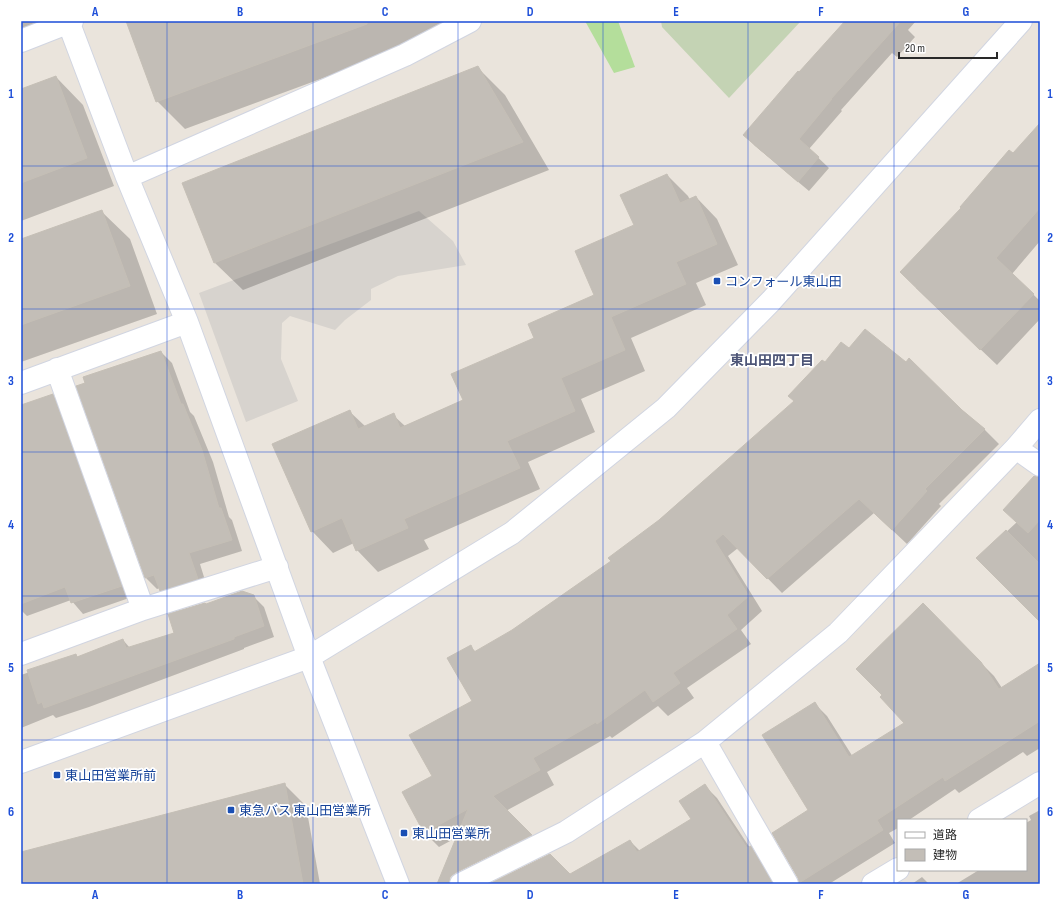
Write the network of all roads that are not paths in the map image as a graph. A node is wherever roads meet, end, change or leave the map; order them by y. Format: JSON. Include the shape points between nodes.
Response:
{"nodes":[{"id":1,"x":69,"y":21,"type":"edge"},
{"id":2,"x":470,"y":21,"type":"edge"},
{"id":3,"x":1021,"y":21,"type":"edge"},
{"id":4,"x":21,"y":41,"type":"edge"},
{"id":5,"x":127,"y":177,"type":"junction"},
{"id":6,"x":187,"y":322,"type":"junction"},
{"id":7,"x":57,"y":369,"type":"junction"},
{"id":8,"x":21,"y":383,"type":"edge"},
{"id":9,"x":1040,"y":420,"type":"edge"},
{"id":10,"x":1016,"y":448,"type":"junction"},
{"id":11,"x":1040,"y":465,"type":"edge"},
{"id":12,"x":277,"y":567,"type":"junction"},
{"id":13,"x":143,"y":609,"type":"junction"},
{"id":14,"x":21,"y":654,"type":"edge"},
{"id":15,"x":309,"y":657,"type":"junction"},
{"id":16,"x":705,"y":742,"type":"junction"},
{"id":17,"x":21,"y":762,"type":"edge"},
{"id":18,"x":1040,"y":783,"type":"edge"},
{"id":19,"x":981,"y":819,"type":"edge"},
{"id":20,"x":897,"y":870,"type":"edge"},
{"id":21,"x":398,"y":884,"type":"edge"},
{"id":22,"x":461,"y":884,"type":"edge"},
{"id":23,"x":787,"y":884,"type":"edge"},
{"id":24,"x":873,"y":884,"type":"edge"}],
"edges":[{"from":1,"to":4,"type":"street"},
{"from":1,"to":5,"type":"street"},
{"from":2,"to":5,"type":"street","via":[[405,55]]},
{"from":3,"to":15,"type":"street","via":[[771,301],[666,408],[512,532]]},
{"from":5,"to":6,"type":"street"},
{"from":6,"to":7,"type":"street"},
{"from":6,"to":12,"type":"street"},
{"from":7,"to":8,"type":"street"},
{"from":7,"to":13,"type":"street"},
{"from":9,"to":10,"type":"street"},
{"from":10,"to":11,"type":"street"},
{"from":10,"to":16,"type":"street","via":[[838,633]]},
{"from":12,"to":13,"type":"street"},
{"from":12,"to":15,"type":"street"},
{"from":13,"to":14,"type":"street"},
{"from":15,"to":17,"type":"street"},
{"from":15,"to":21,"type":"street"},
{"from":16,"to":22,"type":"street","via":[[566,832]]},
{"from":16,"to":23,"type":"street"},
{"from":18,"to":19,"type":"street"},
{"from":20,"to":24,"type":"street"}]}
